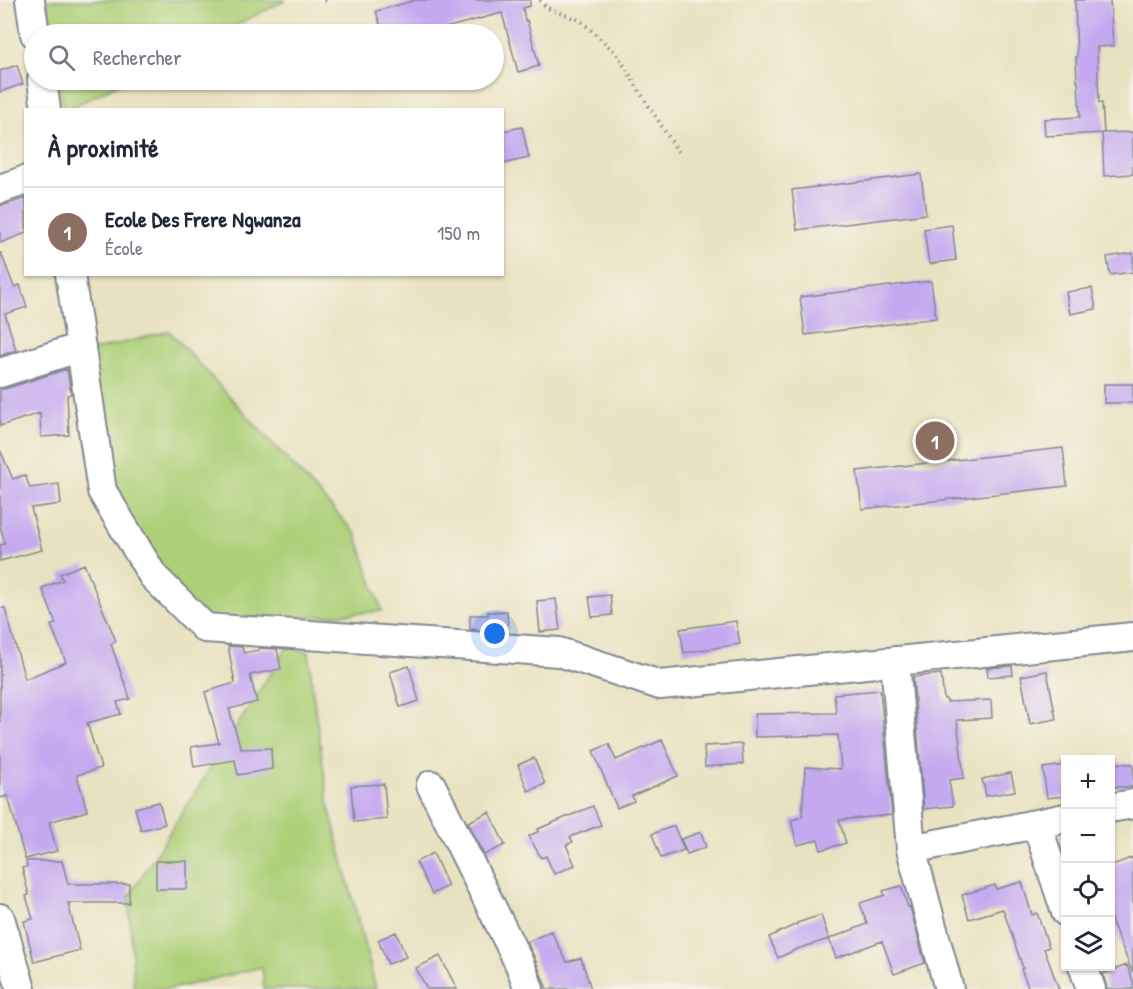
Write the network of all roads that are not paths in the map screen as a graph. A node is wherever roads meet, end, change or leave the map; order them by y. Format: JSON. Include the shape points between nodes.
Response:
{"nodes":[{"id":1,"x":30,"y":0,"type":"edge"},
{"id":2,"x":34,"y":24,"type":"edge"},
{"id":3,"x":43,"y":90,"type":"edge"},
{"id":4,"x":46,"y":108,"type":"edge"},
{"id":5,"x":24,"y":181,"type":"edge"},
{"id":6,"x":0,"y":189,"type":"edge"},
{"id":7,"x":70,"y":276,"type":"edge"},
{"id":8,"x":81,"y":347,"type":"junction"},
{"id":9,"x":0,"y":374,"type":"edge"},
{"id":10,"x":1133,"y":637,"type":"edge"},
{"id":11,"x":895,"y":661,"type":"junction"},
{"id":12,"x":431,"y":786,"type":"dead end"},
{"id":13,"x":1133,"y":804,"type":"edge"},
{"id":14,"x":1115,"y":807,"type":"edge"},
{"id":15,"x":1061,"y":819,"type":"edge"},
{"id":16,"x":1037,"y":825,"type":"junction"},
{"id":17,"x":911,"y":849,"type":"junction"},
{"id":18,"x":1061,"y":900,"type":"edge"},
{"id":19,"x":0,"y":918,"type":"edge"},
{"id":20,"x":1085,"y":971,"type":"edge"},
{"id":21,"x":21,"y":989,"type":"edge"},
{"id":22,"x":529,"y":989,"type":"edge"},
{"id":23,"x":949,"y":989,"type":"edge"},
{"id":24,"x":1091,"y":989,"type":"edge"}],
"edges":[{"from":1,"to":2,"type":"street"},
{"from":3,"to":4,"type":"street"},
{"from":5,"to":6,"type":"street"},
{"from":7,"to":8,"type":"street"},
{"from":8,"to":9,"type":"street"},
{"from":8,"to":11,"type":"street","via":[[102,491],[153,576],[205,628],[559,652],[660,685]]},
{"from":10,"to":11,"type":"street"},
{"from":11,"to":17,"type":"street"},
{"from":12,"to":22,"type":"street"},
{"from":13,"to":14,"type":"street"},
{"from":15,"to":16,"type":"street"},
{"from":16,"to":17,"type":"street"},
{"from":16,"to":18,"type":"street"},
{"from":17,"to":23,"type":"street"},
{"from":19,"to":21,"type":"street"},
{"from":20,"to":24,"type":"street"}]}
